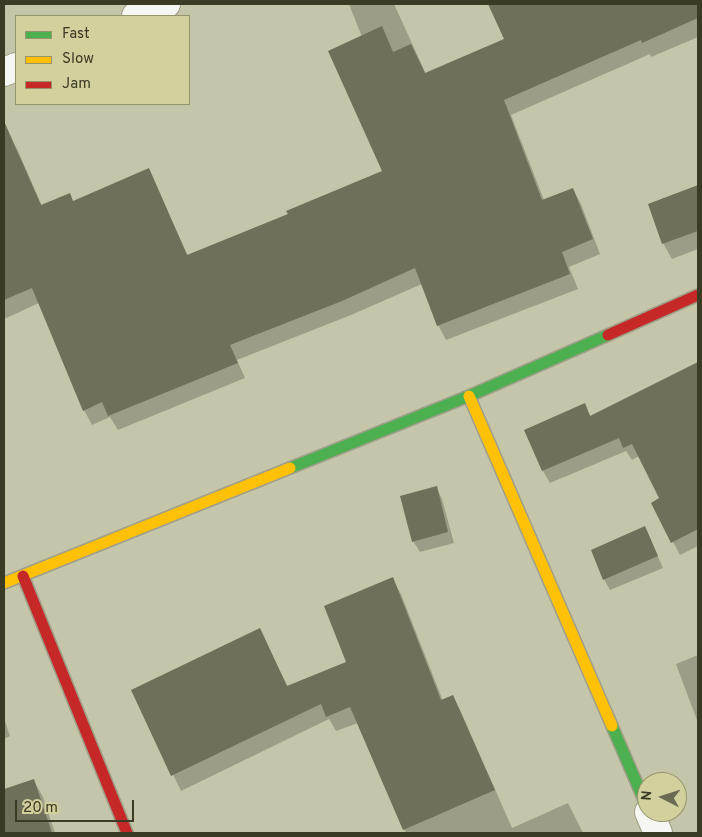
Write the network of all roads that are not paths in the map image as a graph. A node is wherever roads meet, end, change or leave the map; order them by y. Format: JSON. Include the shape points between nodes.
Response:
{"nodes":[{"id":1,"x":166,"y":4,"type":"edge"},
{"id":2,"x":138,"y":15,"type":"edge"},
{"id":3,"x":698,"y":295,"type":"edge"},
{"id":4,"x":469,"y":396,"type":"junction"},
{"id":5,"x":23,"y":576,"type":"junction"},
{"id":6,"x":4,"y":583,"type":"edge"},
{"id":7,"x":637,"y":784,"type":"edge"},
{"id":8,"x":126,"y":833,"type":"edge"}],
"edges":[{"from":1,"to":2,"type":"street"},
{"from":3,"to":4,"type":"street"},
{"from":4,"to":5,"type":"street"},
{"from":4,"to":7,"type":"street"},
{"from":5,"to":6,"type":"street"},
{"from":5,"to":8,"type":"street"}]}
